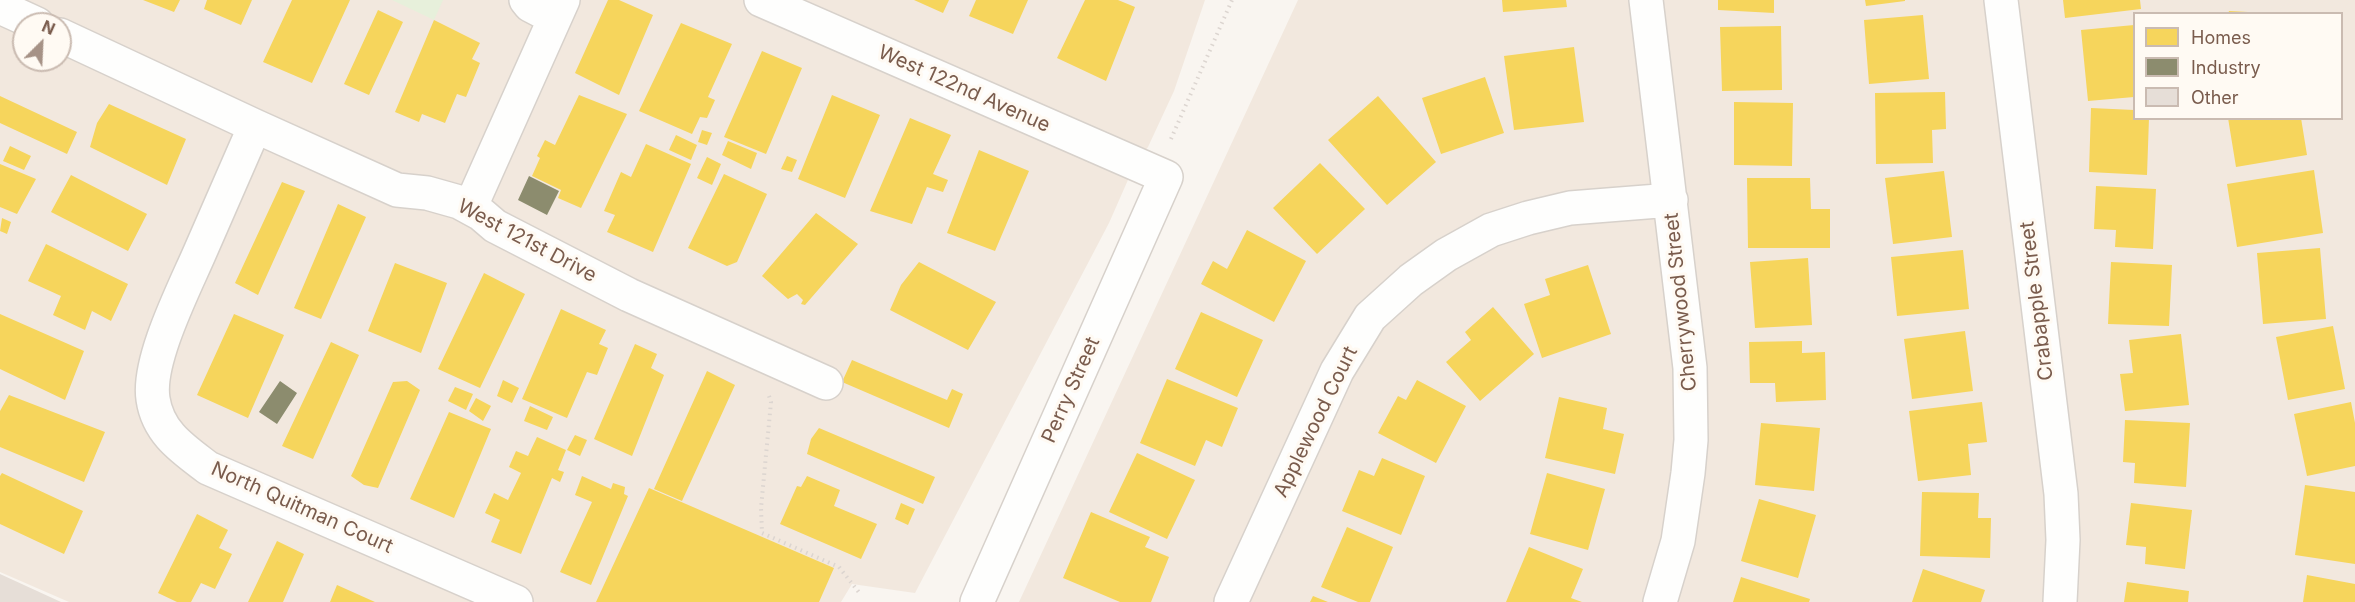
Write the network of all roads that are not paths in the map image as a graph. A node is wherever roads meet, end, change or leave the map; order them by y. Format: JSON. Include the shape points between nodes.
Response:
{"nodes":[{"id":1,"x":526,"y":0,"type":"edge"},
{"id":2,"x":761,"y":0,"type":"edge"},
{"id":3,"x":1646,"y":0,"type":"edge"},
{"id":4,"x":2001,"y":0,"type":"edge"},
{"id":5,"x":559,"y":9,"type":"edge"},
{"id":6,"x":72,"y":41,"type":"edge"},
{"id":7,"x":255,"y":126,"type":"junction"},
{"id":8,"x":1166,"y":177,"type":"joint"},
{"id":9,"x":1671,"y":200,"type":"junction"},
{"id":10,"x":470,"y":208,"type":"junction"},
{"id":11,"x":826,"y":383,"type":"dead end"},
{"id":12,"x":516,"y":602,"type":"edge"},
{"id":13,"x":977,"y":602,"type":"edge"},
{"id":14,"x":1231,"y":602,"type":"edge"},
{"id":15,"x":1660,"y":602,"type":"edge"},
{"id":16,"x":2061,"y":602,"type":"edge"}],
"edges":[{"from":1,"to":5,"type":"street","via":[[530,5]]},
{"from":2,"to":8,"type":"street","name":"West 122nd Avenue"},
{"from":3,"to":9,"type":"street","name":"Cherrywood Street"},
{"from":4,"to":16,"type":"street","name":"Crabapple Street","via":[[2061,494]]},
{"from":5,"to":10,"type":"street"},
{"from":6,"to":7,"type":"street","name":"West 121st Drive"},
{"from":7,"to":10,"type":"street","name":"West 121st Drive","via":[[397,190],[427,193]]},
{"from":7,"to":12,"type":"street","name":"North Quitman Court","via":[[166,329],[152,384],[162,427],[173,442],[208,468]]},
{"from":8,"to":13,"type":"street","name":"Perry Street"},
{"from":9,"to":14,"type":"street","name":"Applewood Court","via":[[1570,208],[1491,230],[1411,280],[1370,317],[1336,371]]},
{"from":9,"to":15,"type":"street","name":"Cherrywood Street","via":[[1690,368],[1691,440],[1678,541]]},
{"from":10,"to":11,"type":"street","name":"West 121st Drive","via":[[495,226],[629,295]]}]}
